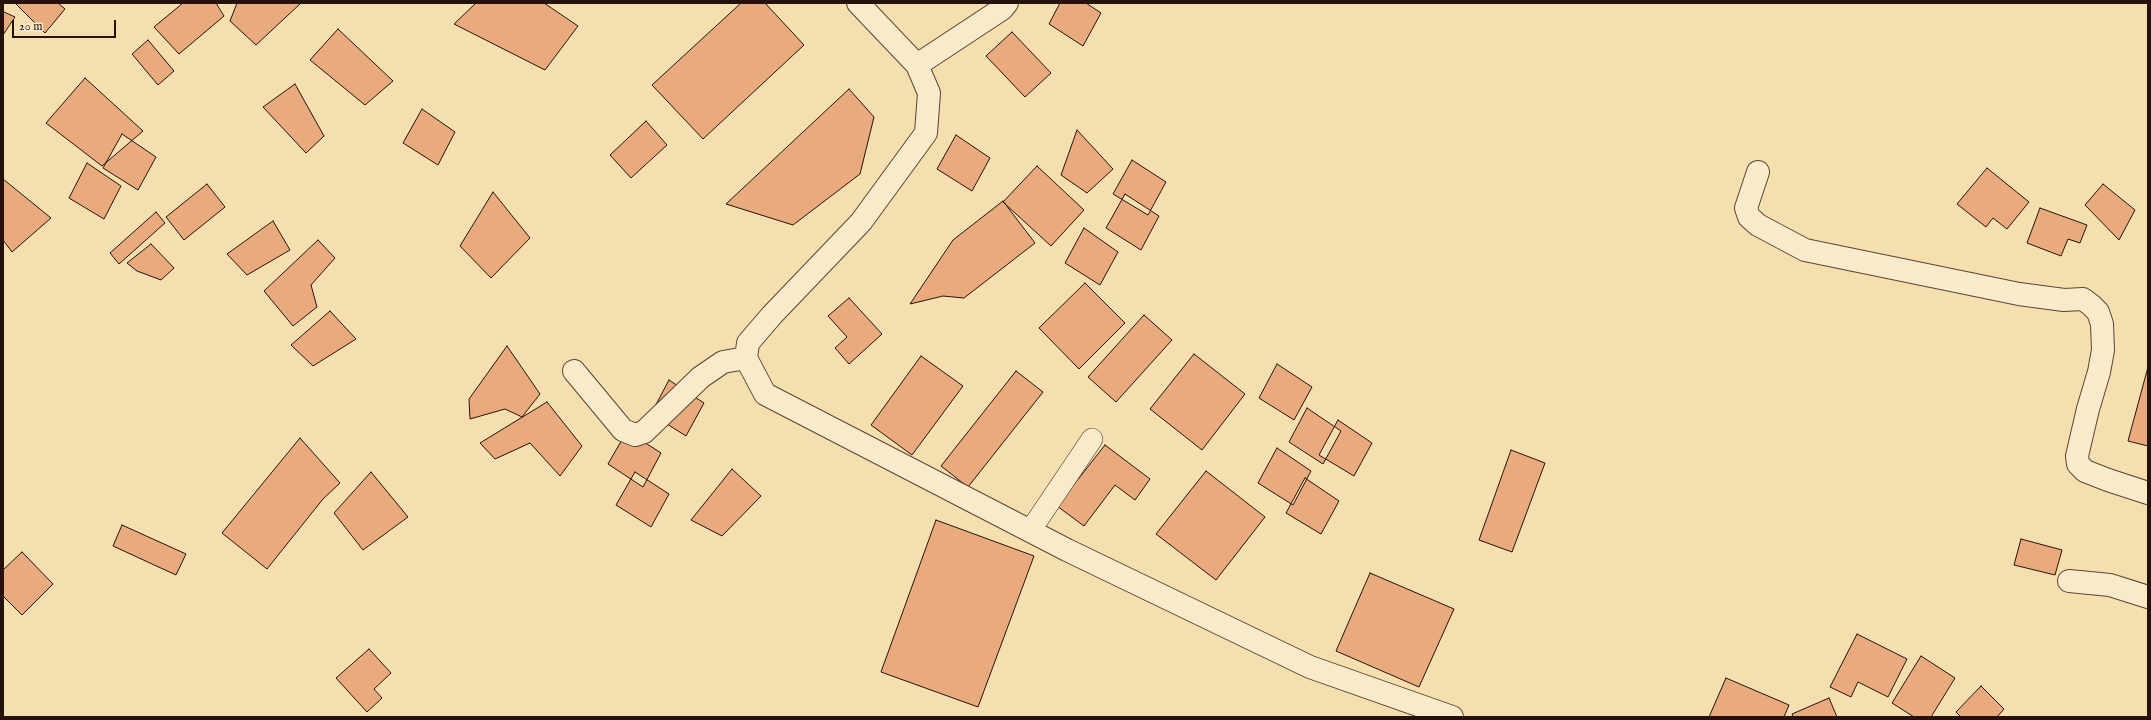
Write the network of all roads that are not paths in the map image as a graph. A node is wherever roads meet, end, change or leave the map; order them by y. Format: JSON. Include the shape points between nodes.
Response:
{"nodes":[{"id":1,"x":858,"y":3,"type":"edge"},
{"id":2,"x":1007,"y":3,"type":"edge"},
{"id":3,"x":917,"y":65,"type":"junction"},
{"id":4,"x":1758,"y":172,"type":"dead end"},
{"id":5,"x":746,"y":358,"type":"junction"},
{"id":6,"x":574,"y":371,"type":"dead end"},
{"id":7,"x":1092,"y":439,"type":"dead end"},
{"id":8,"x":2148,"y":493,"type":"edge"},
{"id":9,"x":1030,"y":531,"type":"junction"},
{"id":10,"x":2069,"y":581,"type":"dead end"},
{"id":11,"x":2148,"y":597,"type":"edge"},
{"id":12,"x":1452,"y":717,"type":"edge"}],
"edges":[{"from":1,"to":3,"type":"street"},
{"from":2,"to":3,"type":"street","via":[[1002,9]]},
{"from":3,"to":5,"type":"street","via":[[930,94],[926,133],[861,222],[748,343]]},
{"from":4,"to":8,"type":"street","via":[[1746,208],[1749,218],[1805,250],[2020,294],[2064,300],[2083,299],[2091,305],[2098,312],[2102,324],[2103,350],[2082,436],[2078,464],[2085,471]]},
{"from":5,"to":6,"type":"street","via":[[723,362],[701,378],[644,432],[635,435],[623,430]]},
{"from":5,"to":9,"type":"street","via":[[765,394]]},
{"from":7,"to":9,"type":"lane"},
{"from":9,"to":12,"type":"street","via":[[1310,667]]},
{"from":10,"to":11,"type":"street","via":[[2110,586]]}]}
